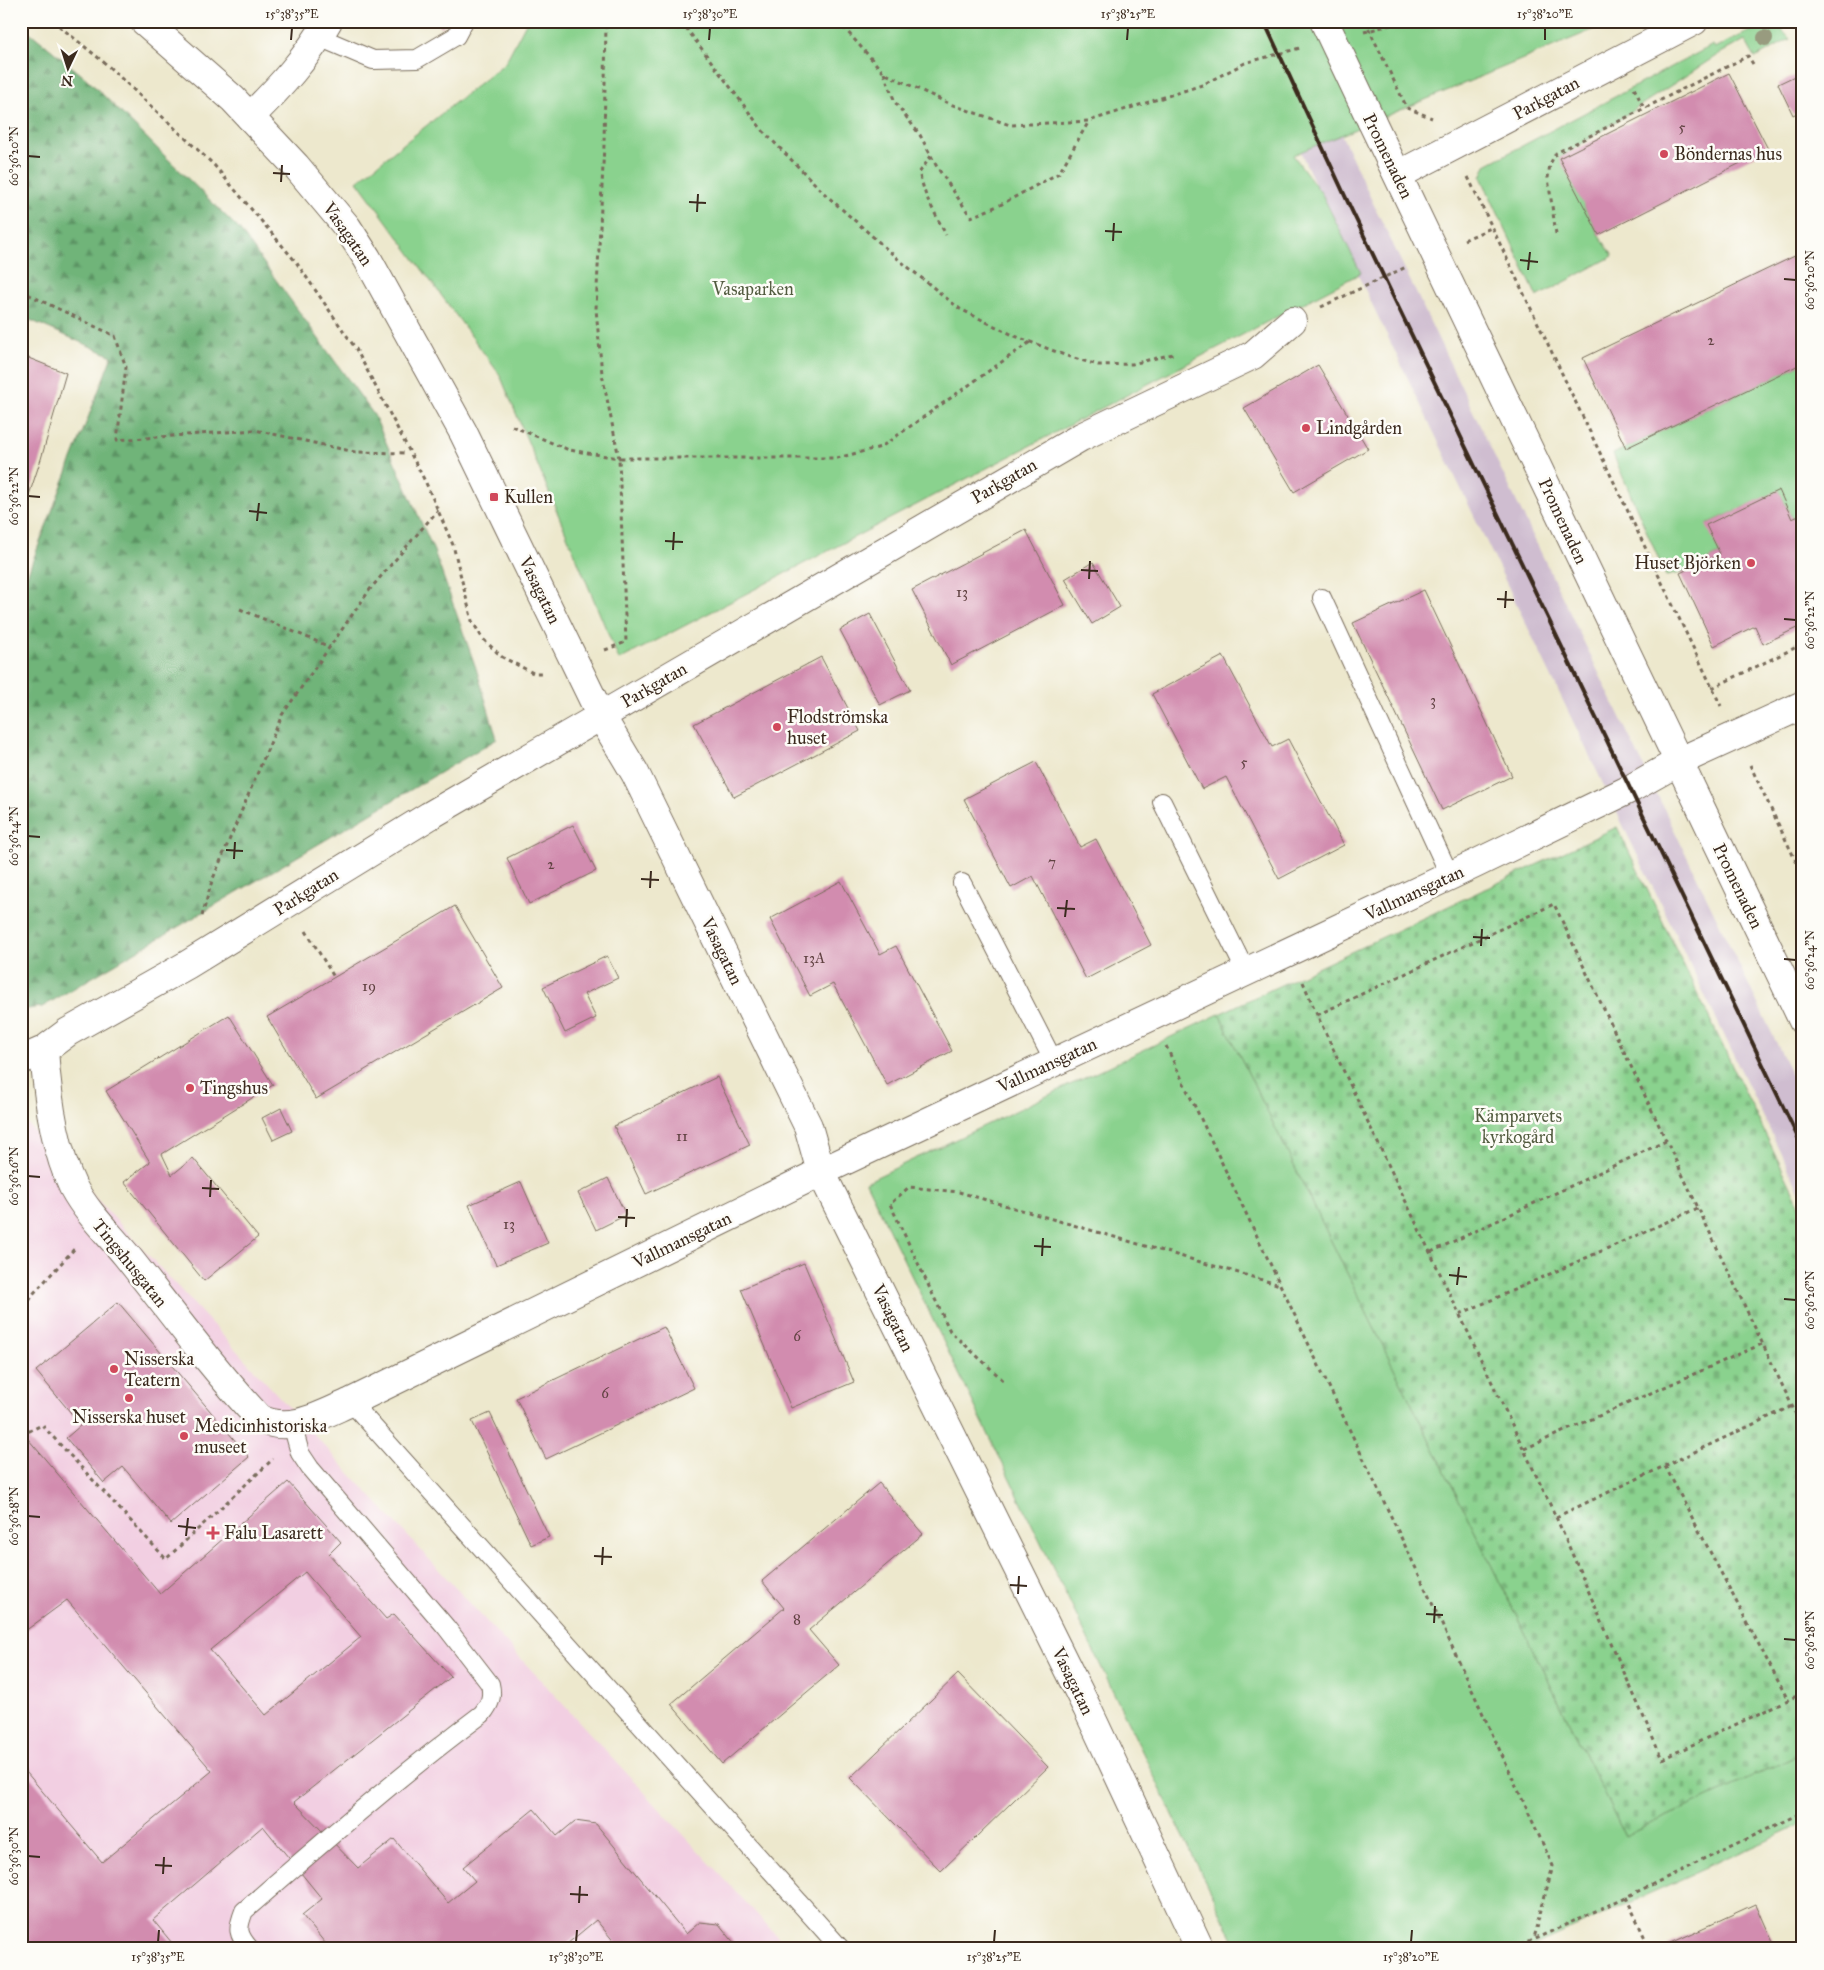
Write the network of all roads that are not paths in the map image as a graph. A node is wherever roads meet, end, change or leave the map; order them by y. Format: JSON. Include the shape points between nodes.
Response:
{"nodes":[{"id":1,"x":144,"y":21,"type":"edge"},
{"id":2,"x":464,"y":21,"type":"edge"},
{"id":3,"x":1324,"y":21,"type":"edge"},
{"id":4,"x":1694,"y":21,"type":"edge"},
{"id":5,"x":324,"y":29,"type":"edge"},
{"id":6,"x":250,"y":117,"type":"junction"},
{"id":7,"x":1398,"y":175,"type":"junction"},
{"id":8,"x":1292,"y":321,"type":"road end"},
{"id":9,"x":1322,"y":598,"type":"dead end"},
{"id":10,"x":1802,"y":709,"type":"edge"},
{"id":11,"x":601,"y":716,"type":"junction"},
{"id":12,"x":1678,"y":762,"type":"junction"},
{"id":13,"x":1162,"y":802,"type":"dead end"},
{"id":14,"x":1450,"y":876,"type":"junction"},
{"id":15,"x":962,"y":883,"type":"dead end"},
{"id":16,"x":1246,"y":972,"type":"junction"},
{"id":17,"x":1803,"y":1021,"type":"edge"},
{"id":18,"x":32,"y":1055,"type":"edge"},
{"id":19,"x":1054,"y":1062,"type":"junction"},
{"id":20,"x":821,"y":1172,"type":"junction"},
{"id":21,"x":351,"y":1402,"type":"junction"},
{"id":22,"x":294,"y":1431,"type":"junction"},
{"id":23,"x":250,"y":1949,"type":"edge"},
{"id":24,"x":841,"y":1949,"type":"edge"},
{"id":25,"x":1200,"y":1949,"type":"edge"}],
"edges":[{"from":1,"to":6,"type":"street","name":"Vasagatan","via":[[234,99]]},
{"from":2,"to":5,"type":"lane","via":[[456,36],[417,59],[373,60]]},
{"from":3,"to":7,"type":"street","name":"Promenaden","bridge":true},
{"from":4,"to":7,"type":"street","name":"Parkgatan"},
{"from":5,"to":6,"type":"street","via":[[274,93]]},
{"from":6,"to":11,"type":"street","name":"Vasagatan","via":[[347,228],[367,258],[463,432]]},
{"from":7,"to":12,"type":"street","name":"Promenaden"},
{"from":8,"to":11,"type":"street","name":"Parkgatan","via":[[1253,355],[1080,437]]},
{"from":9,"to":14,"type":"lane"},
{"from":10,"to":12,"type":"street","name":"Vallmansgatan"},
{"from":11,"to":18,"type":"street","name":"Parkgatan"},
{"from":11,"to":20,"type":"street","name":"Vasagatan","via":[[636,773],[808,1126]]},
{"from":12,"to":14,"type":"street","name":"Vallmansgatan","via":[[1630,789]]},
{"from":12,"to":17,"type":"street","name":"Promenaden"},
{"from":13,"to":16,"type":"lane"},
{"from":14,"to":16,"type":"street","name":"Vallmansgatan"},
{"from":15,"to":19,"type":"lane"},
{"from":16,"to":19,"type":"street","name":"Vallmansgatan"},
{"from":18,"to":22,"type":"street","name":"Tingshusgatan","via":[[47,1092],[63,1162],[87,1210],[260,1418]]},
{"from":19,"to":20,"type":"street","name":"Vallmansgatan"},
{"from":20,"to":21,"type":"street","name":"Vallmansgatan"},
{"from":20,"to":25,"type":"street","name":"Vasagatan","via":[[1087,1708]]},
{"from":21,"to":22,"type":"street","name":"Vallmansgatan","via":[[314,1418]]},
{"from":21,"to":24,"type":"lane"},
{"from":22,"to":23,"type":"lane","via":[[300,1453],[310,1468],[446,1627],[490,1684],[492,1694],[489,1706],[482,1714],[420,1760],[244,1911],[238,1926],[241,1938]]}]}
